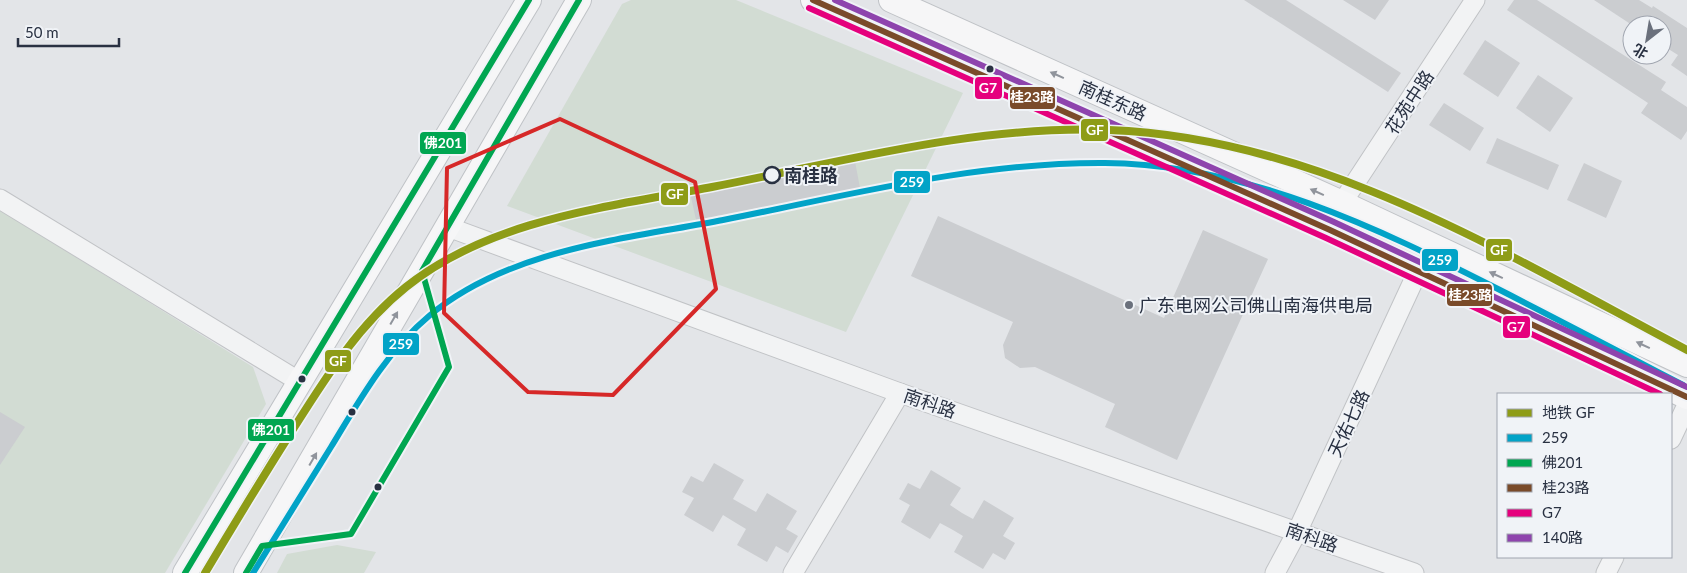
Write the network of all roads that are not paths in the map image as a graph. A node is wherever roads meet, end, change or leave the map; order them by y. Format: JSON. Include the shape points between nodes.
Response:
{"nodes":[{"id":1,"x":529,"y":0,"type":"edge"},
{"id":2,"x":579,"y":0,"type":"edge"},
{"id":3,"x":590,"y":0,"type":"edge"},
{"id":4,"x":813,"y":0,"type":"edge"},
{"id":5,"x":891,"y":0,"type":"edge"},
{"id":6,"x":1475,"y":0,"type":"edge"},
{"id":7,"x":560,"y":32,"type":"junction"},
{"id":8,"x":0,"y":199,"type":"edge"},
{"id":9,"x":1342,"y":203,"type":"junction"},
{"id":10,"x":448,"y":227,"type":"junction"},
{"id":11,"x":1418,"y":271,"type":"junction"},
{"id":12,"x":1687,"y":365,"type":"edge"},
{"id":13,"x":300,"y":382,"type":"junction"},
{"id":14,"x":900,"y":392,"type":"junction"},
{"id":15,"x":1687,"y":398,"type":"edge"},
{"id":16,"x":1687,"y":405,"type":"edge"},
{"id":17,"x":1672,"y":437,"type":"edge"},
{"id":18,"x":1297,"y":532,"type":"junction"},
{"id":19,"x":1614,"y":558,"type":"edge"},
{"id":20,"x":185,"y":573,"type":"edge"},
{"id":21,"x":246,"y":573,"type":"edge"},
{"id":22,"x":793,"y":573,"type":"edge"},
{"id":23,"x":1275,"y":573,"type":"edge"},
{"id":24,"x":1414,"y":573,"type":"edge"},
{"id":25,"x":1606,"y":573,"type":"edge"}],
"edges":[{"from":1,"to":13,"type":"main road"},
{"from":2,"to":7,"type":"main road"},
{"from":3,"to":7,"type":"main road"},
{"from":4,"to":11,"type":"main road","name":"南桂东路"},
{"from":9,"to":5,"type":"main road","name":"南桂东路","one_way":true},
{"from":6,"to":9,"type":"street","name":"花苑中路"},
{"from":7,"to":10,"type":"main road"},
{"from":8,"to":13,"type":"street"},
{"from":12,"to":9,"type":"main road","name":"南桂东路","one_way":true},
{"from":10,"to":14,"type":"street","name":"南科路"},
{"from":21,"to":10,"type":"main road","one_way":true},
{"from":11,"to":15,"type":"main road","name":"南桂东路"},
{"from":11,"to":18,"type":"street","name":"天佑七路"},
{"from":13,"to":20,"type":"main road"},
{"from":14,"to":18,"type":"street","name":"南科路"},
{"from":14,"to":22,"type":"street"},
{"from":16,"to":17,"type":"street"},
{"from":18,"to":23,"type":"street","name":"天佑七路"},
{"from":18,"to":24,"type":"street","name":"南科路"},
{"from":19,"to":25,"type":"street"}]}
